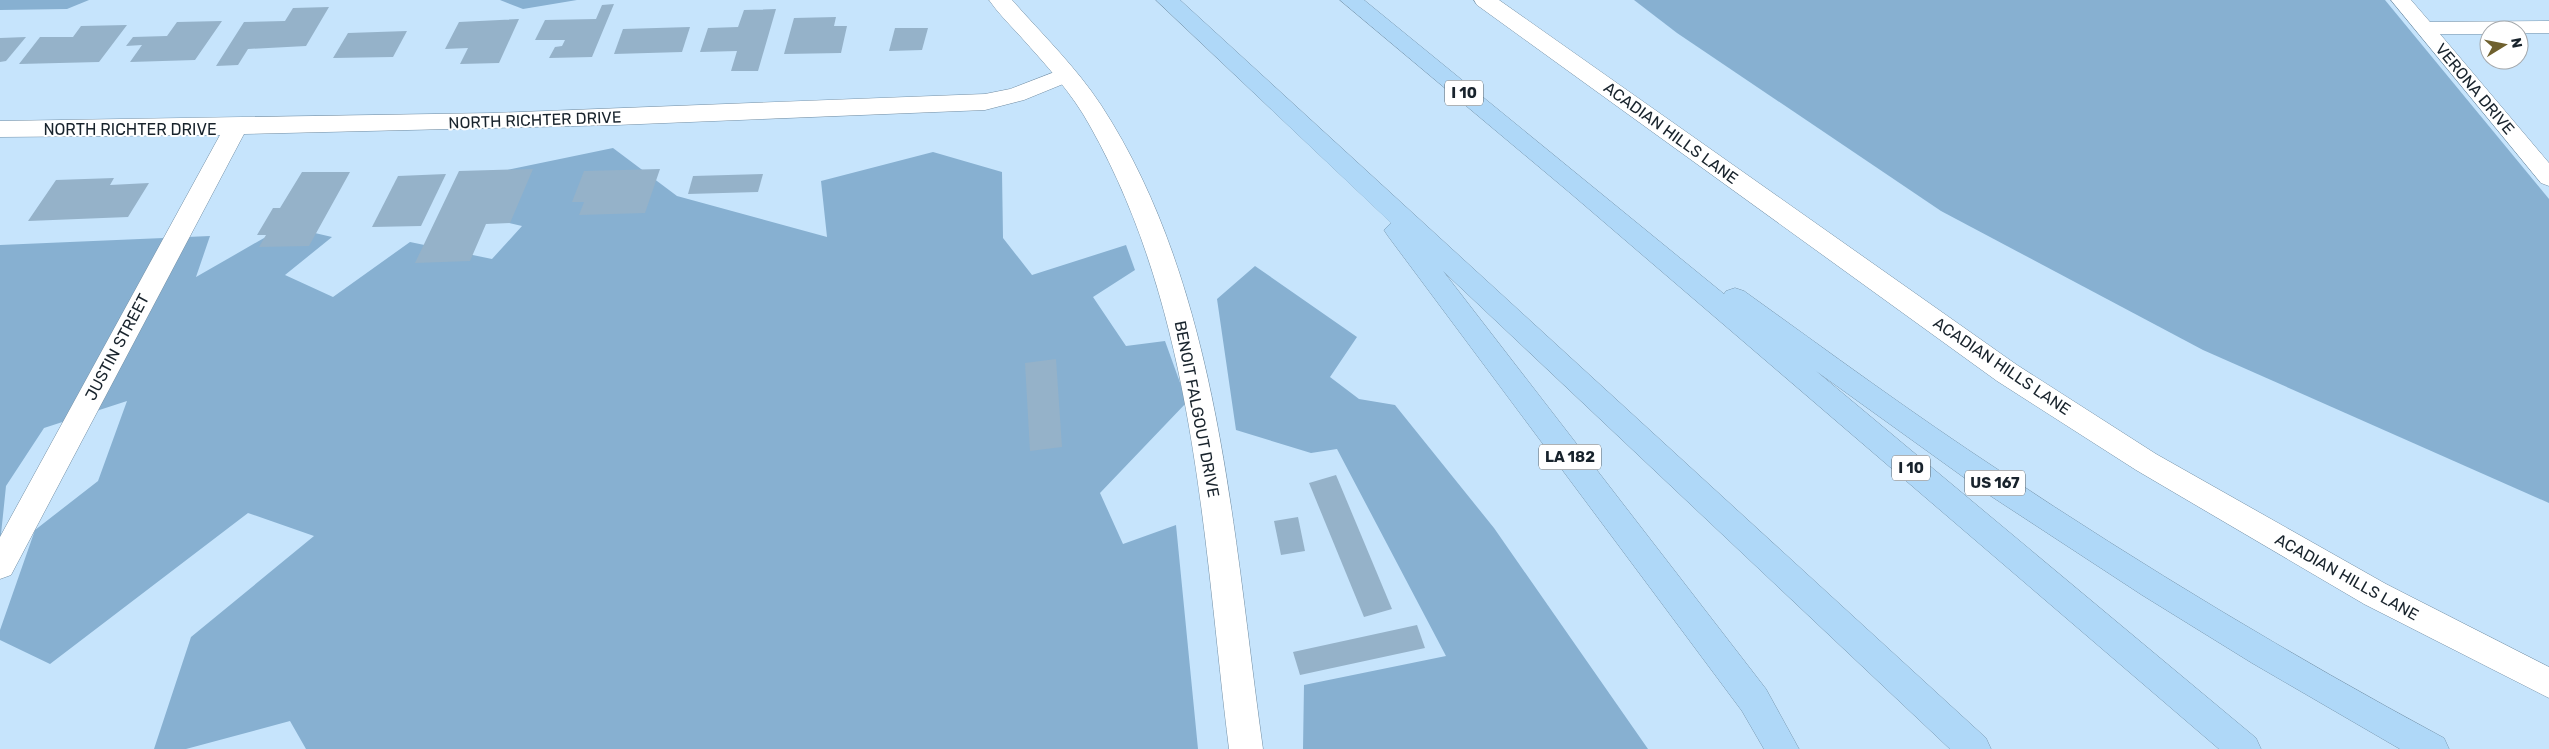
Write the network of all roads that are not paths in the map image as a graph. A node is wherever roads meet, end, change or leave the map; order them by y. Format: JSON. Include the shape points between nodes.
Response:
{"nodes":[{"id":1,"x":1000,"y":0,"type":"edge"},
{"id":2,"x":1167,"y":0,"type":"edge"},
{"id":3,"x":1351,"y":0,"type":"edge"},
{"id":4,"x":1485,"y":0,"type":"edge"},
{"id":5,"x":2401,"y":0,"type":"edge"},
{"id":6,"x":2549,"y":27,"type":"edge"},
{"id":7,"x":2424,"y":28,"type":"junction"},
{"id":8,"x":1065,"y":75,"type":"junction"},
{"id":9,"x":0,"y":129,"type":"edge"},
{"id":10,"x":235,"y":129,"type":"junction"},
{"id":11,"x":1350,"y":170,"type":"junction"},
{"id":12,"x":2549,"y":178,"type":"edge"},
{"id":13,"x":1578,"y":186,"type":"junction"},
{"id":14,"x":0,"y":566,"type":"edge"},
{"id":15,"x":2549,"y":683,"type":"edge"},
{"id":16,"x":1246,"y":749,"type":"edge"},
{"id":17,"x":1782,"y":749,"type":"edge"},
{"id":18,"x":1974,"y":749,"type":"edge"},
{"id":19,"x":2244,"y":749,"type":"edge"},
{"id":20,"x":2432,"y":749,"type":"edge"}],
"edges":[{"from":1,"to":8,"type":"street","name":"BENOIT FALGOUT DRIVE"},
{"from":2,"to":11,"type":"highway"},
{"from":3,"to":13,"type":"highway","number":"I 10"},
{"from":4,"to":15,"type":"street","name":"ACADIAN HILLS LANE","via":[[2007,373],[2130,452],[2247,523],[2375,594]]},
{"from":5,"to":7,"type":"lane","name":"VERONA DRIVE"},
{"from":6,"to":7,"type":"lane"},
{"from":7,"to":12,"type":"lane","name":"VERONA DRIVE"},
{"from":8,"to":10,"type":"street","name":"NORTH RICHTER DRIVE","via":[[1016,95],[985,102],[669,117]]},
{"from":8,"to":16,"type":"street","name":"BENOIT FALGOUT DRIVE","via":[[1101,124],[1141,200],[1170,278],[1186,340],[1209,464]]},
{"from":9,"to":10,"type":"street","name":"NORTH RICHTER DRIVE"},
{"from":10,"to":14,"type":"street","name":"JUSTIN STREET"},
{"from":11,"to":17,"type":"highway","number":"LA 182","via":[[1754,700]]},
{"from":11,"to":18,"type":"highway"},
{"from":13,"to":19,"type":"highway","number":"I 10"},
{"from":13,"to":20,"type":"highway","number":"US 167","via":[[1989,479],[2159,590],[2348,704]]}]}
